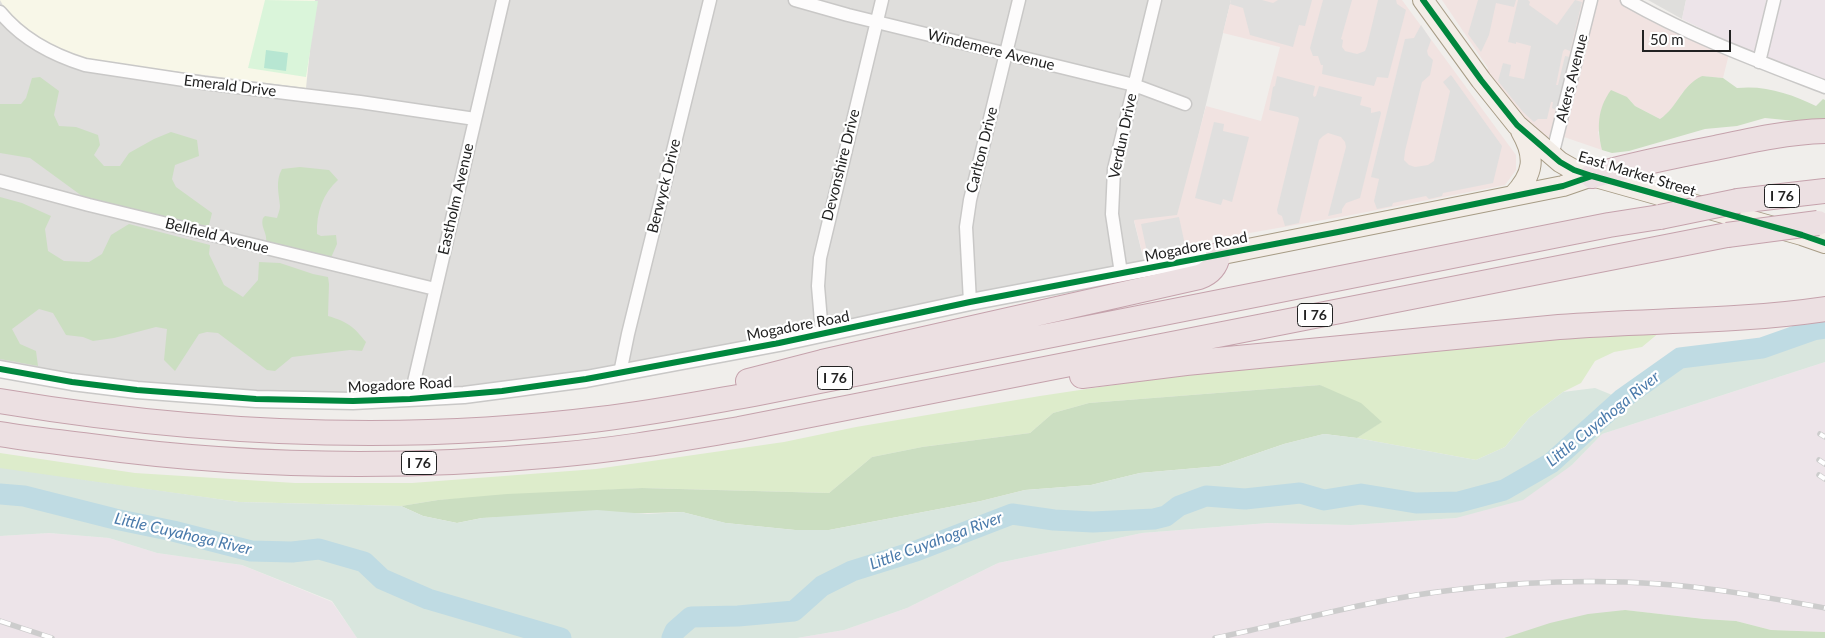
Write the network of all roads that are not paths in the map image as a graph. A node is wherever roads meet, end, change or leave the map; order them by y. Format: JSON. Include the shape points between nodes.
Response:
{"nodes":[{"id":1,"x":503,"y":0,"type":"edge"},
{"id":2,"x":710,"y":0,"type":"edge"},
{"id":3,"x":795,"y":0,"type":"edge"},
{"id":4,"x":882,"y":0,"type":"edge"},
{"id":5,"x":1019,"y":0,"type":"edge"},
{"id":6,"x":1155,"y":0,"type":"edge"},
{"id":7,"x":1423,"y":0,"type":"edge"},
{"id":8,"x":1591,"y":0,"type":"edge"},
{"id":9,"x":1627,"y":0,"type":"edge"},
{"id":10,"x":1774,"y":0,"type":"edge"},
{"id":11,"x":0,"y":12,"type":"edge"},
{"id":12,"x":877,"y":22,"type":"junction"},
{"id":13,"x":1005,"y":54,"type":"junction"},
{"id":14,"x":1759,"y":62,"type":"junction"},
{"id":15,"x":1134,"y":85,"type":"junction"},
{"id":16,"x":1825,"y":87,"type":"edge"},
{"id":17,"x":1186,"y":104,"type":"dead end"},
{"id":18,"x":476,"y":119,"type":"junction"},
{"id":19,"x":1517,"y":125,"type":"junction"},
{"id":20,"x":1825,"y":131,"type":"edge"},
{"id":21,"x":1552,"y":156,"type":"junction"},
{"id":22,"x":1592,"y":176,"type":"junction"},
{"id":23,"x":0,"y":181,"type":"edge"},
{"id":24,"x":1825,"y":191,"type":"edge"},
{"id":25,"x":1513,"y":196,"type":"junction"},
{"id":26,"x":1823,"y":230,"type":"edge"},
{"id":27,"x":1218,"y":256,"type":"junction"},
{"id":28,"x":1121,"y":273,"type":"junction"},
{"id":29,"x":435,"y":289,"type":"junction"},
{"id":30,"x":970,"y":302,"type":"junction"},
{"id":31,"x":1825,"y":309,"type":"edge"},
{"id":32,"x":822,"y":333,"type":"junction"},
{"id":33,"x":0,"y":369,"type":"edge"},
{"id":34,"x":620,"y":373,"type":"junction"},
{"id":35,"x":904,"y":397,"type":"junction"},
{"id":36,"x":410,"y":399,"type":"junction"},
{"id":37,"x":0,"y":402,"type":"edge"},
{"id":38,"x":659,"y":411,"type":"junction"},
{"id":39,"x":0,"y":434,"type":"edge"}],
"edges":[{"from":1,"to":18,"type":"street","name":"Eastholm Avenue"},
{"from":2,"to":34,"type":"street","name":"Berwyck Drive"},
{"from":3,"to":12,"type":"street","name":"Windemere Avenue"},
{"from":4,"to":12,"type":"street","name":"Devonshire Drive"},
{"from":5,"to":13,"type":"street","name":"Carlton Drive"},
{"from":6,"to":15,"type":"street","name":"Verdun Drive"},
{"from":7,"to":19,"type":"main road","name":"East Market Street"},
{"from":8,"to":21,"type":"street","name":"Akers Avenue"},
{"from":9,"to":14,"type":"street","via":[[1667,22]]},
{"from":10,"to":14,"type":"street"},
{"from":11,"to":18,"type":"street","name":"Emerald Drive","via":[[34,42],[67,60],[85,65]]},
{"from":12,"to":13,"type":"street","name":"Windemere Avenue"},
{"from":12,"to":32,"type":"street","name":"Devonshire Drive","via":[[820,258],[818,286]]},
{"from":13,"to":15,"type":"street","name":"Windemere Avenue"},
{"from":13,"to":30,"type":"street","name":"Carlton Drive","via":[[966,228]]},
{"from":14,"to":16,"type":"street"},
{"from":15,"to":17,"type":"street","name":"Windemere Avenue"},
{"from":15,"to":28,"type":"street","name":"Verdun Drive","via":[[1114,169],[1112,197]]},
{"from":18,"to":29,"type":"street","name":"Eastholm Avenue"},
{"from":19,"to":21,"type":"main road","name":"East Market Street"},
{"from":19,"to":25,"type":"main road","via":[[1529,144],[1532,162],[1528,177]]},
{"from":20,"to":22,"type":"highway","via":[[1746,141]]},
{"from":21,"to":22,"type":"main road","name":"East Market Street","via":[[1574,170]]},
{"from":22,"to":25,"type":"main road","name":"Mogadore Road","via":[[1563,186]]},
{"from":22,"to":26,"type":"main road","name":"East Market Street","via":[[1785,230]]},
{"from":23,"to":29,"type":"street","name":"Bellfield Avenue"},
{"from":24,"to":38,"type":"highway","number":"I 76","bridge":true,"via":[[1738,202],[1609,225]]},
{"from":25,"to":27,"type":"main road","name":"Mogadore Road"},
{"from":26,"to":35,"type":"highway","number":"I 76","bridge":true,"via":[[1727,235]]},
{"from":27,"to":28,"type":"street","name":"Mogadore Road"},
{"from":27,"to":38,"type":"highway","via":[[1215,266],[1199,277],[773,374]]},
{"from":28,"to":30,"type":"street","name":"Mogadore Road"},
{"from":29,"to":36,"type":"street","name":"Eastholm Avenue"},
{"from":30,"to":32,"type":"street","name":"Mogadore Road"},
{"from":31,"to":35,"type":"highway","via":[[1764,317],[1559,327],[1186,363]]},
{"from":32,"to":34,"type":"street","name":"Mogadore Road"},
{"from":33,"to":36,"type":"street","name":"Mogadore Road","via":[[72,382],[212,396],[297,400]]},
{"from":34,"to":36,"type":"street","name":"Mogadore Road","via":[[502,391]]},
{"from":35,"to":39,"type":"highway","number":"I 76","via":[[670,441],[557,455],[444,463],[237,461],[134,452]]},
{"from":37,"to":38,"type":"highway","number":"I 76","via":[[192,426],[334,433],[473,430]]}]}
